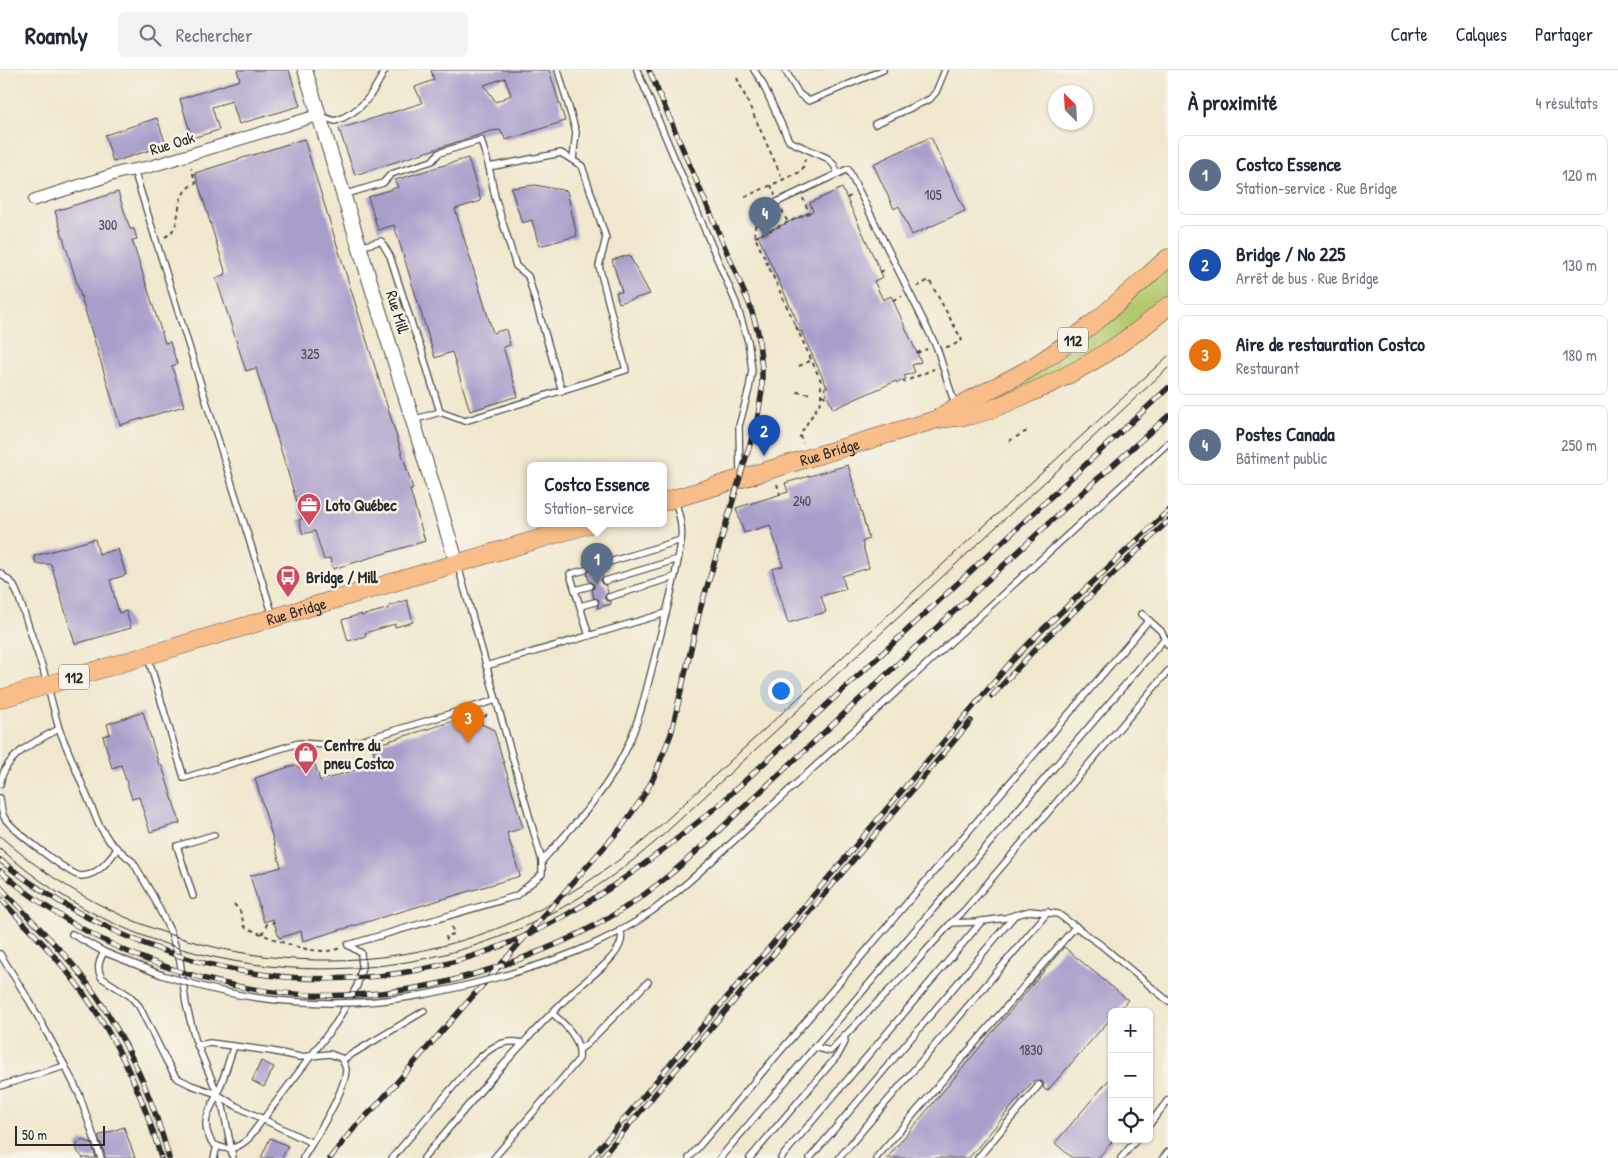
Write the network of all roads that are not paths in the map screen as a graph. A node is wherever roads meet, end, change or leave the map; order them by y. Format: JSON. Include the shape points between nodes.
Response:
{"nodes":[{"id":1,"x":305,"y":70,"type":"edge"},
{"id":2,"x":385,"y":70,"type":"edge"},
{"id":3,"x":558,"y":70,"type":"edge"},
{"id":4,"x":637,"y":70,"type":"edge"},
{"id":5,"x":754,"y":70,"type":"edge"},
{"id":6,"x":785,"y":70,"type":"edge"},
{"id":7,"x":883,"y":70,"type":"edge"},
{"id":8,"x":945,"y":70,"type":"edge"},
{"id":9,"x":319,"y":115,"type":"junction"},
{"id":10,"x":875,"y":124,"type":"dead end"},
{"id":11,"x":572,"y":160,"type":"junction"},
{"id":12,"x":489,"y":166,"type":"junction"},
{"id":13,"x":134,"y":170,"type":"junction"},
{"id":14,"x":838,"y":174,"type":"junction"},
{"id":15,"x":344,"y":195,"type":"junction"},
{"id":16,"x":34,"y":200,"type":"dead end"},
{"id":17,"x":762,"y":210,"type":"dead end"},
{"id":18,"x":359,"y":247,"type":"junction"},
{"id":19,"x":1168,"y":258,"type":"edge"},
{"id":20,"x":1168,"y":306,"type":"edge"},
{"id":21,"x":562,"y":391,"type":"junction"},
{"id":22,"x":440,"y":412,"type":"junction"},
{"id":23,"x":957,"y":412,"type":"junction"},
{"id":24,"x":413,"y":420,"type":"junction"},
{"id":25,"x":1168,"y":443,"type":"edge"},
{"id":26,"x":740,"y":479,"type":"junction"},
{"id":27,"x":669,"y":500,"type":"edge"},
{"id":28,"x":580,"y":527,"type":"edge"},
{"id":29,"x":681,"y":540,"type":"junction"},
{"id":30,"x":678,"y":559,"type":"junction"},
{"id":31,"x":457,"y":564,"type":"junction"},
{"id":32,"x":600,"y":565,"type":"dead end"},
{"id":33,"x":585,"y":570,"type":"dead end"},
{"id":34,"x":0,"y":573,"type":"edge"},
{"id":35,"x":674,"y":577,"type":"junction"},
{"id":36,"x":604,"y":581,"type":"dead end"},
{"id":37,"x":590,"y":586,"type":"dead end"},
{"id":38,"x":575,"y":590,"type":"junction"},
{"id":39,"x":609,"y":597,"type":"dead end"},
{"id":40,"x":595,"y":602,"type":"dead end"},
{"id":41,"x":580,"y":606,"type":"junction"},
{"id":42,"x":666,"y":613,"type":"junction"},
{"id":43,"x":1142,"y":614,"type":"dead end"},
{"id":44,"x":273,"y":618,"type":"junction"},
{"id":45,"x":1149,"y":620,"type":"junction"},
{"id":46,"x":588,"y":636,"type":"junction"},
{"id":47,"x":1165,"y":638,"type":"junction"},
{"id":48,"x":1168,"y":645,"type":"edge"},
{"id":49,"x":147,"y":655,"type":"junction"},
{"id":50,"x":486,"y":666,"type":"junction"},
{"id":51,"x":1168,"y":671,"type":"edge"},
{"id":52,"x":48,"y":684,"type":"junction"},
{"id":53,"x":0,"y":699,"type":"edge"},
{"id":54,"x":496,"y":700,"type":"junction"},
{"id":55,"x":59,"y":729,"type":"junction"},
{"id":56,"x":1,"y":776,"type":"edge"},
{"id":57,"x":0,"y":784,"type":"edge"},
{"id":58,"x":0,"y":798,"type":"edge"},
{"id":59,"x":214,"y":835,"type":"dead end"},
{"id":60,"x":117,"y":849,"type":"junction"},
{"id":61,"x":542,"y":861,"type":"junction"},
{"id":62,"x":193,"y":896,"type":"dead end"},
{"id":63,"x":1048,"y":912,"type":"junction"},
{"id":64,"x":1015,"y":915,"type":"junction"},
{"id":65,"x":982,"y":921,"type":"junction"},
{"id":66,"x":951,"y":923,"type":"junction"},
{"id":67,"x":1076,"y":926,"type":"junction"},
{"id":68,"x":620,"y":930,"type":"junction"},
{"id":69,"x":72,"y":934,"type":"dead end"},
{"id":70,"x":104,"y":952,"type":"junction"},
{"id":71,"x":0,"y":954,"type":"edge"},
{"id":72,"x":648,"y":982,"type":"dead end"},
{"id":73,"x":1168,"y":1001,"type":"edge"},
{"id":74,"x":424,"y":1011,"type":"dead end"},
{"id":75,"x":552,"y":1013,"type":"junction"},
{"id":76,"x":844,"y":1035,"type":"junction"},
{"id":77,"x":522,"y":1043,"type":"junction"},
{"id":78,"x":196,"y":1045,"type":"junction"},
{"id":79,"x":234,"y":1046,"type":"junction"},
{"id":80,"x":814,"y":1048,"type":"junction"},
{"id":81,"x":580,"y":1049,"type":"junction"},
{"id":82,"x":311,"y":1056,"type":"junction"},
{"id":83,"x":342,"y":1060,"type":"junction"},
{"id":84,"x":65,"y":1066,"type":"junction"},
{"id":85,"x":1040,"y":1085,"type":"dead end"},
{"id":86,"x":0,"y":1086,"type":"edge"},
{"id":87,"x":217,"y":1094,"type":"junction"},
{"id":88,"x":1168,"y":1100,"type":"edge"},
{"id":89,"x":262,"y":1119,"type":"junction"},
{"id":90,"x":1153,"y":1119,"type":"edge"},
{"id":91,"x":312,"y":1142,"type":"junction"},
{"id":92,"x":1134,"y":1143,"type":"edge"},
{"id":93,"x":217,"y":1146,"type":"junction"},
{"id":94,"x":232,"y":1148,"type":"junction"},
{"id":95,"x":1168,"y":1152,"type":"edge"},
{"id":96,"x":100,"y":1158,"type":"edge"},
{"id":97,"x":214,"y":1158,"type":"edge"},
{"id":98,"x":234,"y":1158,"type":"edge"},
{"id":99,"x":303,"y":1158,"type":"edge"},
{"id":100,"x":392,"y":1158,"type":"edge"},
{"id":101,"x":424,"y":1158,"type":"edge"},
{"id":102,"x":494,"y":1158,"type":"edge"},
{"id":103,"x":689,"y":1158,"type":"edge"},
{"id":104,"x":720,"y":1158,"type":"edge"},
{"id":105,"x":750,"y":1158,"type":"edge"},
{"id":106,"x":781,"y":1158,"type":"edge"},
{"id":107,"x":810,"y":1158,"type":"edge"},
{"id":108,"x":839,"y":1158,"type":"edge"},
{"id":109,"x":876,"y":1158,"type":"edge"},
{"id":110,"x":978,"y":1158,"type":"edge"},
{"id":111,"x":1121,"y":1158,"type":"edge"},
{"id":112,"x":1163,"y":1158,"type":"edge"}],
"edges":[{"from":1,"to":9,"type":"street","name":"Rue Mill"},
{"from":2,"to":9,"type":"lane","via":[[371,96],[352,114],[335,121]]},
{"from":3,"to":11,"type":"lane","via":[[576,132]]},
{"from":4,"to":26,"type":"lane","via":[[736,303],[748,341],[752,370],[739,426]]},
{"from":5,"to":14,"type":"lane","via":[[789,142],[827,158]]},
{"from":6,"to":7,"type":"lane","via":[[799,94],[810,101]]},
{"from":8,"to":10,"type":"lane","via":[[930,99]]},
{"from":9,"to":13,"type":"street","name":"Rue Oak"},
{"from":9,"to":15,"type":"street","name":"Rue Mill"},
{"from":11,"to":12,"type":"lane","via":[[561,153]]},
{"from":11,"to":21,"type":"lane","via":[[582,166],[606,238],[598,266],[626,370]]},
{"from":12,"to":15,"type":"lane","via":[[481,140],[439,153],[432,161],[391,174],[383,183]]},
{"from":12,"to":21,"type":"lane","via":[[516,266],[528,276]]},
{"from":13,"to":16,"type":"street","name":"Rue Oak"},
{"from":13,"to":44,"type":"lane"},
{"from":14,"to":17,"type":"lane"},
{"from":14,"to":23,"type":"lane","via":[[848,170],[937,348]]},
{"from":15,"to":18,"type":"street","name":"Rue Mill"},
{"from":18,"to":22,"type":"lane","via":[[382,240],[390,256]]},
{"from":18,"to":24,"type":"street","name":"Rue Mill"},
{"from":19,"to":23,"type":"main road","name":"Rue Bridge","number":"112","via":[[1068,344]]},
{"from":20,"to":23,"type":"main road","name":"Rue Bridge","number":"112","via":[[1124,341],[1041,389],[977,413]]},
{"from":21,"to":22,"type":"lane","via":[[465,421]]},
{"from":22,"to":24,"type":"lane"},
{"from":23,"to":26,"type":"main road","name":"Rue Bridge","number":"112"},
{"from":24,"to":31,"type":"street","name":"Rue Mill"},
{"from":25,"to":68,"type":"lane","via":[[697,875],[652,911]]},
{"from":26,"to":27,"type":"main road","name":"Rue Bridge","number":"112"},
{"from":27,"to":29,"type":"lane","via":[[680,518]]},
{"from":28,"to":31,"type":"main road","name":"Rue Bridge","number":"112"},
{"from":29,"to":30,"type":"lane"},
{"from":29,"to":32,"type":"lane"},
{"from":30,"to":35,"type":"lane"},
{"from":30,"to":36,"type":"lane"},
{"from":31,"to":44,"type":"main road","name":"Rue Bridge","number":"112"},
{"from":31,"to":50,"type":"lane"},
{"from":33,"to":38,"type":"lane","via":[[570,574]]},
{"from":34,"to":52,"type":"lane","via":[[13,584],[18,595]]},
{"from":35,"to":39,"type":"lane"},
{"from":35,"to":42,"type":"lane"},
{"from":37,"to":38,"type":"lane"},
{"from":38,"to":41,"type":"lane"},
{"from":40,"to":41,"type":"lane"},
{"from":41,"to":46,"type":"lane"},
{"from":42,"to":46,"type":"lane"},
{"from":42,"to":61,"type":"lane","via":[[636,724],[620,762],[592,803]]},
{"from":43,"to":45,"type":"lane"},
{"from":44,"to":49,"type":"main road","name":"Rue Bridge","number":"112"},
{"from":45,"to":47,"type":"lane"},
{"from":45,"to":103,"type":"lane"},
{"from":46,"to":50,"type":"lane"},
{"from":47,"to":48,"type":"lane"},
{"from":47,"to":80,"type":"lane"},
{"from":49,"to":52,"type":"main road","name":"Rue Bridge","number":"112"},
{"from":49,"to":54,"type":"lane","via":[[184,778],[299,743],[343,746]]},
{"from":50,"to":54,"type":"lane"},
{"from":51,"to":66,"type":"lane"},
{"from":52,"to":53,"type":"main road","name":"Rue Bridge","number":"112"},
{"from":52,"to":55,"type":"lane"},
{"from":54,"to":61,"type":"lane"},
{"from":55,"to":56,"type":"lane","via":[[16,756]]},
{"from":55,"to":60,"type":"lane","via":[[99,825]]},
{"from":56,"to":57,"type":"lane"},
{"from":58,"to":60,"type":"lane","via":[[3,816],[15,830],[74,874],[95,872]]},
{"from":59,"to":62,"type":"lane","via":[[177,846]]},
{"from":60,"to":78,"type":"lane","via":[[133,862],[172,933]]},
{"from":61,"to":82,"type":"lane","via":[[542,874],[516,896],[348,945],[361,953],[362,967],[357,986],[336,1023]]},
{"from":63,"to":64,"type":"lane","via":[[1030,911]]},
{"from":63,"to":67,"type":"lane","via":[[1063,916]]},
{"from":63,"to":108,"type":"lane"},
{"from":64,"to":65,"type":"lane"},
{"from":64,"to":107,"type":"lane"},
{"from":65,"to":66,"type":"lane"},
{"from":65,"to":106,"type":"lane"},
{"from":66,"to":76,"type":"lane"},
{"from":67,"to":73,"type":"lane"},
{"from":67,"to":109,"type":"lane"},
{"from":68,"to":70,"type":"lane","bridge":true,"via":[[563,957],[495,978],[445,991],[359,1003],[264,1000],[229,994],[162,975]]},
{"from":68,"to":75,"type":"lane","via":[[621,947]]},
{"from":69,"to":70,"type":"lane"},
{"from":70,"to":87,"type":"lane","via":[[98,965],[100,974],[139,1006],[175,1076],[191,1086]]},
{"from":71,"to":84,"type":"lane"},
{"from":72,"to":81,"type":"lane"},
{"from":74,"to":83,"type":"lane"},
{"from":75,"to":77,"type":"lane"},
{"from":75,"to":81,"type":"lane"},
{"from":76,"to":80,"type":"lane","via":[[830,1051]]},
{"from":76,"to":105,"type":"lane","via":[[845,1042],[838,1055]]},
{"from":77,"to":100,"type":"lane","via":[[501,1044],[483,1054]]},
{"from":77,"to":101,"type":"lane"},
{"from":78,"to":79,"type":"lane","via":[[210,1042]]},
{"from":78,"to":87,"type":"lane"},
{"from":79,"to":82,"type":"lane"},
{"from":79,"to":87,"type":"lane"},
{"from":80,"to":104,"type":"lane"},
{"from":81,"to":102,"type":"lane","via":[[578,1061]]},
{"from":82,"to":83,"type":"lane","via":[[336,1055]]},
{"from":82,"to":89,"type":"lane"},
{"from":83,"to":91,"type":"lane","via":[[346,1070],[339,1092]]},
{"from":84,"to":86,"type":"lane"},
{"from":84,"to":96,"type":"lane","via":[[79,1094]]},
{"from":85,"to":110,"type":"lane"},
{"from":87,"to":89,"type":"lane"},
{"from":87,"to":93,"type":"lane","via":[[205,1123],[209,1137]]},
{"from":87,"to":94,"type":"lane"},
{"from":88,"to":90,"type":"lane"},
{"from":89,"to":91,"type":"lane"},
{"from":89,"to":94,"type":"lane","via":[[248,1138]]},
{"from":91,"to":99,"type":"lane"},
{"from":92,"to":111,"type":"lane"},
{"from":93,"to":94,"type":"lane"},
{"from":93,"to":97,"type":"lane"},
{"from":94,"to":98,"type":"lane"},
{"from":95,"to":112,"type":"lane"}]}
